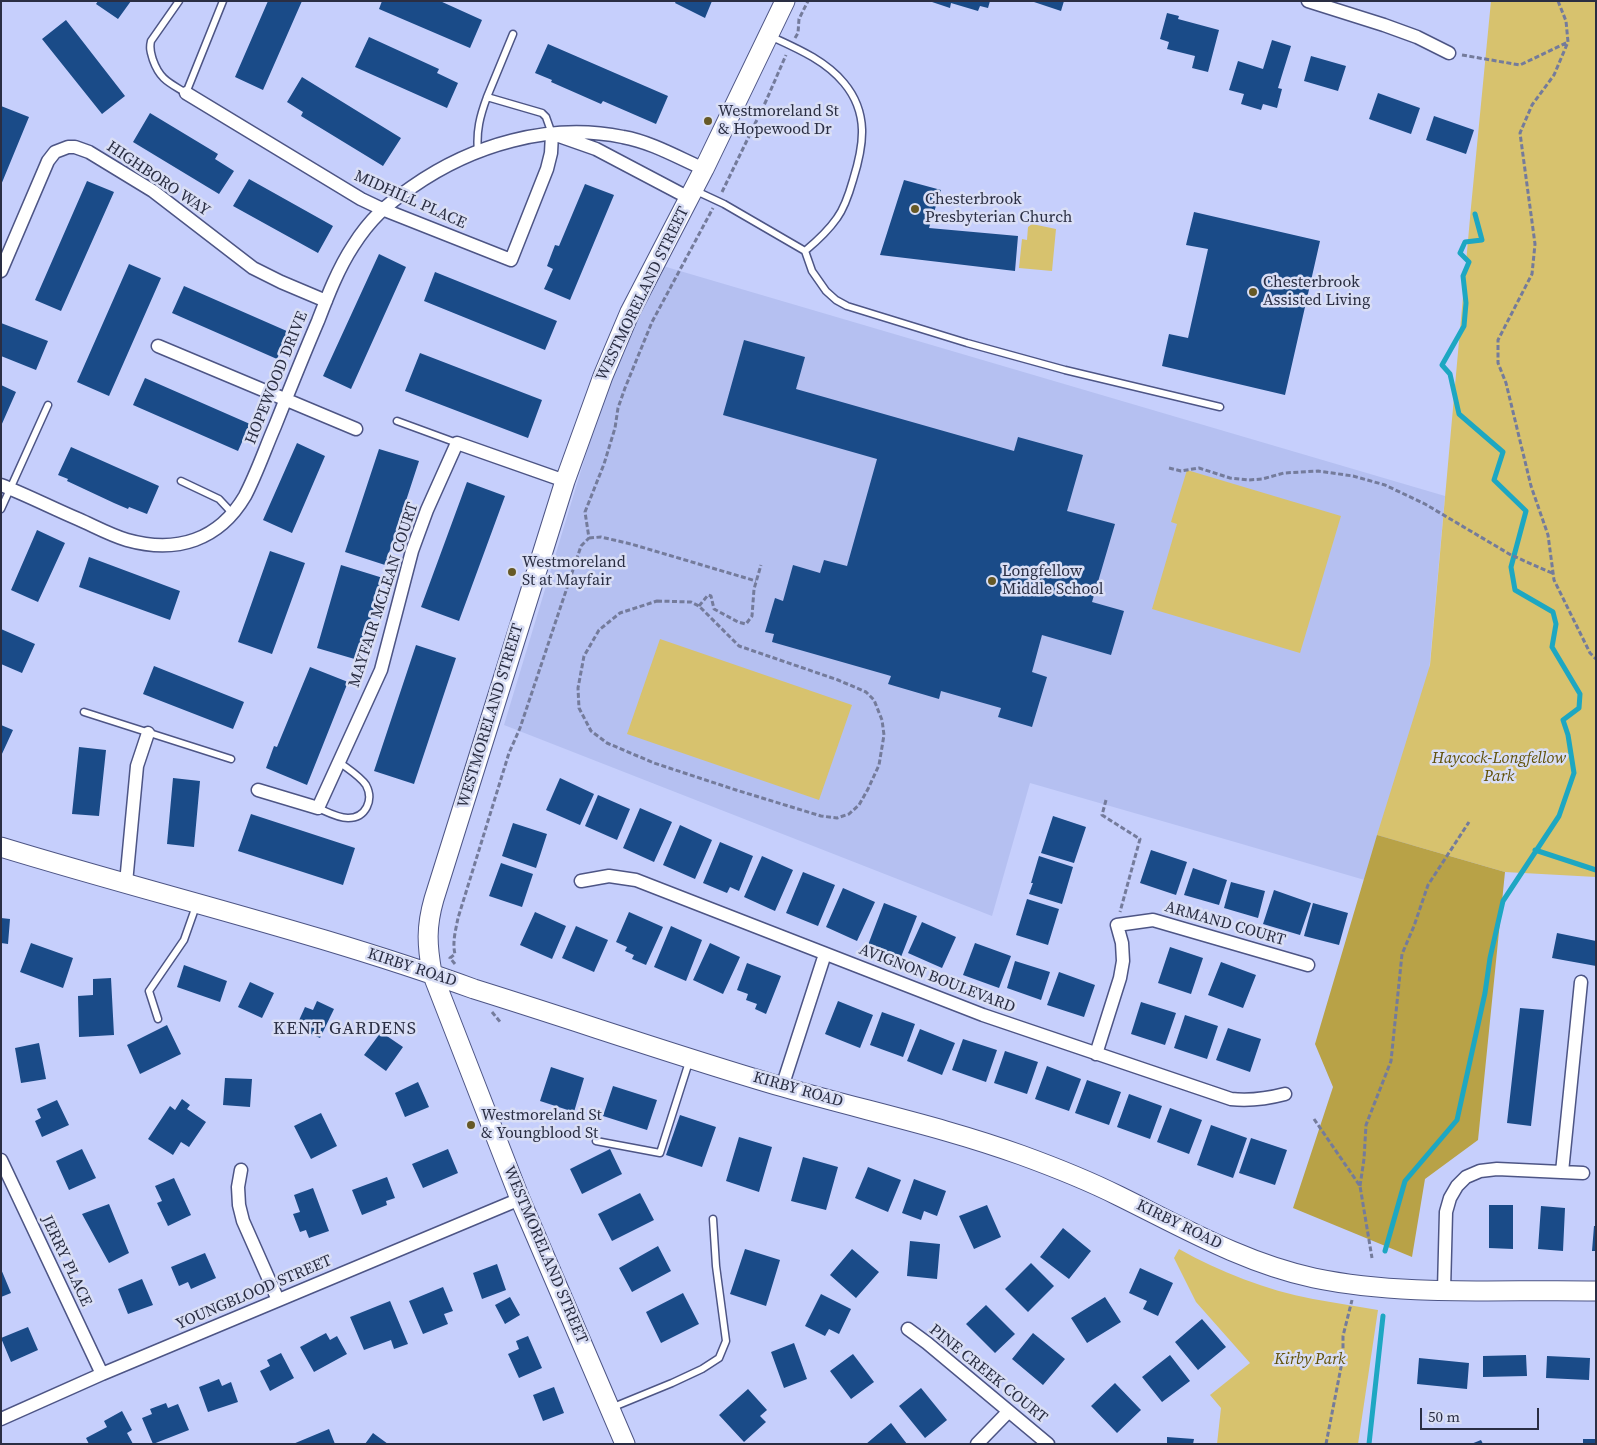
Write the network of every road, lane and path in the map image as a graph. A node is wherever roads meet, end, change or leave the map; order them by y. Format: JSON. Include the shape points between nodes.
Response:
{"nodes":[{"id":1,"x":179,"y":1,"type":"edge"},
{"id":2,"x":223,"y":1,"type":"edge"},
{"id":3,"x":785,"y":1,"type":"edge"},
{"id":4,"x":808,"y":1,"type":"edge"},
{"id":5,"x":1308,"y":1,"type":"edge"},
{"id":6,"x":1558,"y":1,"type":"edge"},
{"id":7,"x":513,"y":34,"type":"dead end"},
{"id":8,"x":768,"y":36,"type":"junction"},
{"id":9,"x":1568,"y":42,"type":"junction"},
{"id":10,"x":791,"y":46,"type":"junction"},
{"id":11,"x":1449,"y":53,"type":"joint"},
{"id":12,"x":186,"y":93,"type":"junction"},
{"id":13,"x":487,"y":97,"type":"junction"},
{"id":14,"x":552,"y":134,"type":"junction"},
{"id":15,"x":478,"y":152,"type":"junction"},
{"id":16,"x":704,"y":169,"type":"junction"},
{"id":17,"x":691,"y":194,"type":"junction"},
{"id":18,"x":717,"y":201,"type":"junction"},
{"id":19,"x":382,"y":209,"type":"junction"},
{"id":20,"x":805,"y":251,"type":"junction"},
{"id":21,"x":1,"y":271,"type":"edge"},
{"id":22,"x":326,"y":301,"type":"junction"},
{"id":23,"x":158,"y":346,"type":"dead end"},
{"id":24,"x":285,"y":400,"type":"junction"},
{"id":25,"x":48,"y":405,"type":"dead end"},
{"id":26,"x":1220,"y":406,"type":"dead end"},
{"id":27,"x":397,"y":421,"type":"dead end"},
{"id":28,"x":356,"y":429,"type":"dead end"},
{"id":29,"x":457,"y":443,"type":"junction"},
{"id":30,"x":1169,"y":468,"type":"dead end"},
{"id":31,"x":565,"y":481,"type":"junction"},
{"id":32,"x":181,"y":482,"type":"dead end"},
{"id":33,"x":6,"y":486,"type":"edge"},
{"id":34,"x":1,"y":509,"type":"edge"},
{"id":35,"x":233,"y":514,"type":"junction"},
{"id":36,"x":589,"y":538,"type":"junction"},
{"id":37,"x":761,"y":565,"type":"dead end"},
{"id":38,"x":1552,"y":574,"type":"junction"},
{"id":39,"x":756,"y":581,"type":"junction"},
{"id":40,"x":699,"y":606,"type":"junction"},
{"id":41,"x":1596,"y":659,"type":"edge"},
{"id":42,"x":84,"y":712,"type":"dead end"},
{"id":43,"x":148,"y":733,"type":"junction"},
{"id":44,"x":231,"y":758,"type":"dead end"},
{"id":45,"x":339,"y":762,"type":"junction"},
{"id":46,"x":258,"y":790,"type":"dead end"},
{"id":47,"x":1106,"y":800,"type":"dead end"},
{"id":48,"x":318,"y":808,"type":"junction"},
{"id":49,"x":1469,"y":822,"type":"dead end"},
{"id":50,"x":1,"y":847,"type":"edge"},
{"id":51,"x":581,"y":881,"type":"dead end"},
{"id":52,"x":126,"y":883,"type":"junction"},
{"id":53,"x":197,"y":902,"type":"junction"},
{"id":54,"x":1117,"y":925,"type":"junction"},
{"id":55,"x":825,"y":954,"type":"junction"},
{"id":56,"x":1308,"y":965,"type":"dead end"},
{"id":57,"x":456,"y":966,"type":"dead end"},
{"id":58,"x":432,"y":973,"type":"junction"},
{"id":59,"x":1581,"y":982,"type":"dead end"},
{"id":60,"x":490,"y":1010,"type":"dead end"},
{"id":61,"x":158,"y":1020,"type":"dead end"},
{"id":62,"x":501,"y":1023,"type":"dead end"},
{"id":63,"x":1096,"y":1054,"type":"junction"},
{"id":64,"x":691,"y":1058,"type":"junction"},
{"id":65,"x":782,"y":1087,"type":"junction"},
{"id":66,"x":1285,"y":1094,"type":"dead end"},
{"id":67,"x":1314,"y":1119,"type":"dead end"},
{"id":68,"x":596,"y":1140,"type":"dead end"},
{"id":69,"x":1,"y":1160,"type":"edge"},
{"id":70,"x":241,"y":1170,"type":"dead end"},
{"id":71,"x":1562,"y":1172,"type":"junction"},
{"id":72,"x":1583,"y":1172,"type":"dead end"},
{"id":73,"x":1360,"y":1186,"type":"junction"},
{"id":74,"x":520,"y":1199,"type":"junction"},
{"id":75,"x":713,"y":1219,"type":"dead end"},
{"id":76,"x":1372,"y":1258,"type":"dead end"},
{"id":77,"x":1355,"y":1286,"type":"junction"},
{"id":78,"x":1444,"y":1290,"type":"junction"},
{"id":79,"x":1596,"y":1291,"type":"edge"},
{"id":80,"x":278,"y":1300,"type":"junction"},
{"id":81,"x":908,"y":1329,"type":"dead end"},
{"id":82,"x":102,"y":1374,"type":"junction"},
{"id":83,"x":610,"y":1408,"type":"junction"},
{"id":84,"x":1008,"y":1412,"type":"junction"},
{"id":85,"x":1,"y":1419,"type":"edge"},
{"id":86,"x":625,"y":1444,"type":"edge"},
{"id":87,"x":978,"y":1444,"type":"edge"},
{"id":88,"x":1048,"y":1444,"type":"edge"},
{"id":89,"x":1326,"y":1444,"type":"edge"}],
"edges":[{"from":1,"to":12,"type":"lane","name":"MIDHILL PLACE","via":[[151,41],[150,49],[156,70]]},
{"from":2,"to":12,"type":"lane"},
{"from":3,"to":8,"type":"main road","name":"WESTMORELAND STREET"},
{"from":4,"to":10,"type":"path"},
{"from":5,"to":11,"type":"street","via":[[1384,24]]},
{"from":6,"to":9,"type":"path","via":[[1566,21]]},
{"from":7,"to":13,"type":"lane"},
{"from":8,"to":10,"type":"lane"},
{"from":8,"to":16,"type":"main road","name":"WESTMORELAND STREET"},
{"from":9,"to":11,"type":"path","via":[[1520,65]]},
{"from":9,"to":38,"type":"path","via":[[1554,75],[1532,105],[1520,134],[1535,244],[1532,274],[1498,340],[1498,363],[1506,383],[1531,486],[1548,535]]},
{"from":10,"to":18,"type":"path"},
{"from":10,"to":20,"type":"lane","via":[[821,62],[843,82],[856,103],[863,135],[846,203],[828,230]]},
{"from":12,"to":19,"type":"street","name":"MIDHILL PLACE","via":[[344,190]]},
{"from":13,"to":14,"type":"lane","via":[[542,113]]},
{"from":13,"to":15,"type":"lane","via":[[477,129]]},
{"from":14,"to":15,"type":"street","name":"HOPEWOOD DRIVE","via":[[518,139]]},
{"from":14,"to":16,"type":"street","name":"HOPEWOOD DRIVE","via":[[583,132],[623,137],[651,145]]},
{"from":14,"to":17,"type":"street","name":"HOPEWOOD DRIVE","via":[[596,149]]},
{"from":14,"to":19,"type":"street","name":"MIDHILL PLACE","via":[[547,169],[511,260]]},
{"from":15,"to":19,"type":"street","name":"HOPEWOOD DRIVE","via":[[436,171]]},
{"from":16,"to":17,"type":"main road","name":"WESTMORELAND STREET"},
{"from":17,"to":18,"type":"lane"},
{"from":17,"to":31,"type":"main road","name":"WESTMORELAND STREET","via":[[619,337]]},
{"from":18,"to":20,"type":"lane"},
{"from":18,"to":36,"type":"path","via":[[652,322],[628,380],[604,464],[585,512]]},
{"from":19,"to":22,"type":"street","name":"HOPEWOOD DRIVE","via":[[354,244]]},
{"from":20,"to":26,"type":"lane","via":[[812,271],[826,291],[841,303],[858,310],[1066,370]]},
{"from":21,"to":22,"type":"street","name":"HIGHBORO WAY","via":[[48,160],[58,150],[75,147],[153,191],[253,268]]},
{"from":22,"to":24,"type":"street","name":"HOPEWOOD DRIVE"},
{"from":23,"to":24,"type":"street"},
{"from":24,"to":28,"type":"street"},
{"from":24,"to":35,"type":"street","name":"HOPEWOOD DRIVE","via":[[252,482]]},
{"from":25,"to":33,"type":"lane"},
{"from":27,"to":29,"type":"lane"},
{"from":29,"to":31,"type":"street"},
{"from":29,"to":45,"type":"street","name":"MAYFAIR MCLEAN COURT","via":[[412,551],[381,670]]},
{"from":30,"to":38,"type":"path","via":[[1181,471],[1199,468],[1248,480],[1318,471],[1385,485]]},
{"from":31,"to":58,"type":"main road","name":"WESTMORELAND STREET","via":[[434,899],[428,930]]},
{"from":32,"to":35,"type":"lane","via":[[212,494]]},
{"from":33,"to":34,"type":"lane"},
{"from":33,"to":35,"type":"street","name":"HOPEWOOD DRIVE","via":[[111,534],[152,545],[179,544],[198,539],[220,527]]},
{"from":36,"to":39,"type":"path","via":[[600,537],[631,544]]},
{"from":36,"to":57,"type":"path","via":[[580,546],[509,753],[458,918],[455,954],[450,958]]},
{"from":37,"to":39,"type":"path"},
{"from":38,"to":41,"type":"path","via":[[1590,653]]},
{"from":39,"to":40,"type":"path","via":[[752,616],[746,624],[714,609],[711,596],[708,595]]},
{"from":40,"to":40,"type":"path","via":[[691,602],[657,601],[620,614],[599,630],[584,656],[578,688],[579,708],[591,731],[607,743],[654,763],[736,790],[821,816],[837,818],[849,814],[858,806],[879,765],[884,735],[874,700],[866,692],[838,680],[740,646]]},
{"from":42,"to":43,"type":"lane"},
{"from":43,"to":44,"type":"lane"},
{"from":43,"to":52,"type":"street","via":[[137,766]]},
{"from":45,"to":48,"type":"street","name":"MAYFAIR MCLEAN COURT"},
{"from":45,"to":48,"type":"lane","via":[[365,784],[369,804],[356,817],[346,818]]},
{"from":46,"to":48,"type":"street"},
{"from":47,"to":54,"type":"path","via":[[1102,815],[1140,839]]},
{"from":49,"to":73,"type":"path","via":[[1428,885],[1402,954],[1391,1061],[1366,1124]]},
{"from":50,"to":52,"type":"main road","name":"KIRBY ROAD"},
{"from":51,"to":55,"type":"street","name":"AVIGNON BOULEVARD","via":[[609,876],[636,880]]},
{"from":52,"to":53,"type":"main road","name":"KIRBY ROAD"},
{"from":53,"to":58,"type":"main road","name":"KIRBY ROAD"},
{"from":53,"to":61,"type":"lane","via":[[184,940],[149,991]]},
{"from":54,"to":56,"type":"street","name":"ARMAND COURT","via":[[1153,920]]},
{"from":54,"to":63,"type":"street","via":[[1123,961]]},
{"from":55,"to":63,"type":"street","name":"AVIGNON BOULEVARD","via":[[982,1015]]},
{"from":55,"to":65,"type":"street"},
{"from":58,"to":64,"type":"main road","name":"KIRBY ROAD"},
{"from":58,"to":74,"type":"main road","name":"WESTMORELAND STREET"},
{"from":59,"to":71,"type":"street"},
{"from":60,"to":62,"type":"path"},
{"from":63,"to":66,"type":"street","name":"AVIGNON BOULEVARD","via":[[1231,1099],[1250,1101]]},
{"from":64,"to":65,"type":"main road","name":"KIRBY ROAD"},
{"from":64,"to":68,"type":"lane","via":[[660,1153]]},
{"from":65,"to":77,"type":"main road","name":"KIRBY ROAD","via":[[1018,1154],[1115,1194],[1233,1252],[1272,1267]]},
{"from":67,"to":73,"type":"path"},
{"from":69,"to":82,"type":"street","name":"JERRY PLACE"},
{"from":70,"to":80,"type":"street","via":[[238,1187],[243,1221]]},
{"from":71,"to":72,"type":"street"},
{"from":71,"to":78,"type":"street","via":[[1497,1169],[1466,1177],[1457,1186],[1446,1212]]},
{"from":73,"to":76,"type":"path"},
{"from":74,"to":80,"type":"street","name":"YOUNGBLOOD STREET"},
{"from":74,"to":83,"type":"main road","name":"WESTMORELAND STREET"},
{"from":75,"to":83,"type":"lane","via":[[726,1341],[719,1358],[672,1383]]},
{"from":77,"to":78,"type":"main road","name":"KIRBY ROAD"},
{"from":77,"to":89,"type":"path","via":[[1343,1336],[1343,1357]]},
{"from":78,"to":79,"type":"main road","name":"KIRBY ROAD"},
{"from":80,"to":82,"type":"street","name":"YOUNGBLOOD STREET"},
{"from":81,"to":84,"type":"street","name":"PINE CREEK COURT"},
{"from":82,"to":85,"type":"street","name":"YOUNGBLOOD STREET"},
{"from":83,"to":86,"type":"main road","name":"WESTMORELAND STREET"},
{"from":84,"to":87,"type":"street"},
{"from":84,"to":88,"type":"street","name":"PINE CREEK COURT"}]}
